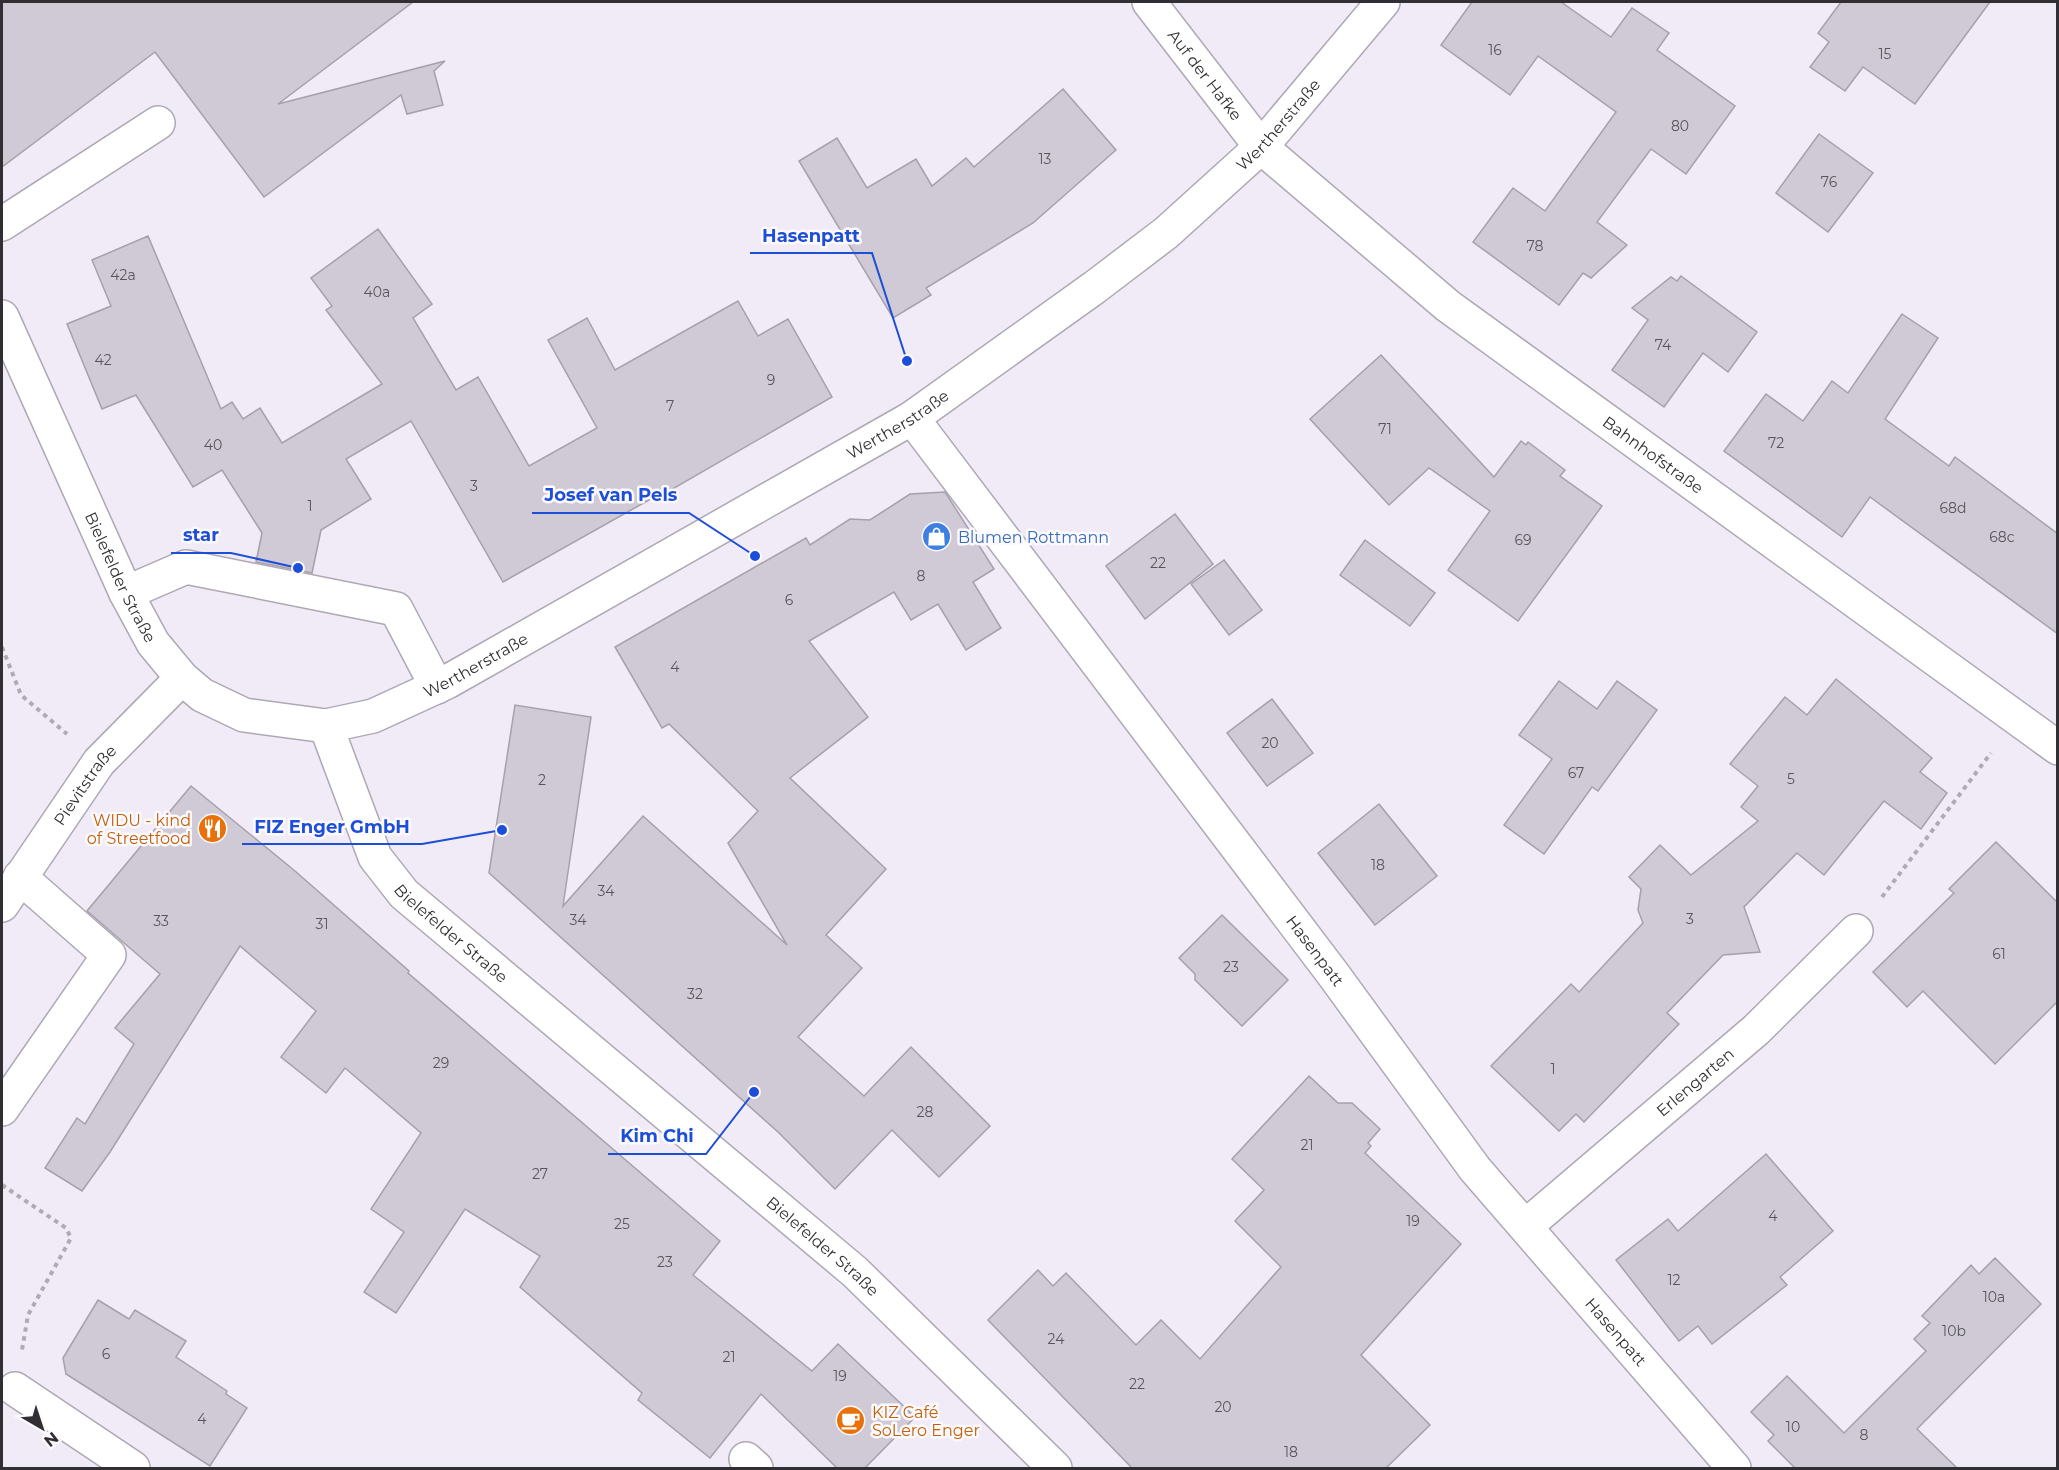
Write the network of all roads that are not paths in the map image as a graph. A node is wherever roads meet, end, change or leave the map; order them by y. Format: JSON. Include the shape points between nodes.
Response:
{"nodes":[{"id":1,"x":1149,"y":2,"type":"edge"},
{"id":2,"x":1383,"y":2,"type":"edge"},
{"id":3,"x":158,"y":123,"type":"dead end"},
{"id":4,"x":1261,"y":147,"type":"junction"},
{"id":5,"x":2,"y":224,"type":"edge"},
{"id":6,"x":2,"y":317,"type":"edge"},
{"id":7,"x":912,"y":418,"type":"junction"},
{"id":8,"x":126,"y":593,"type":"junction"},
{"id":9,"x":182,"y":678,"type":"junction"},
{"id":10,"x":437,"y":687,"type":"junction"},
{"id":11,"x":326,"y":726,"type":"junction"},
{"id":12,"x":2058,"y":748,"type":"edge"},
{"id":13,"x":20,"y":877,"type":"junction"},
{"id":14,"x":2,"y":904,"type":"edge"},
{"id":15,"x":1856,"y":931,"type":"road end"},
{"id":16,"x":2,"y":1109,"type":"edge"},
{"id":17,"x":1526,"y":1226,"type":"junction"},
{"id":18,"x":15,"y":1389,"type":"road end"},
{"id":19,"x":133,"y":1468,"type":"edge"},
{"id":20,"x":1055,"y":1468,"type":"edge"},
{"id":21,"x":1734,"y":1468,"type":"edge"}],
"edges":[{"from":1,"to":4,"type":"street","name":"Auf der Hafke"},
{"from":2,"to":4,"type":"street","name":"Wertherstraße"},
{"from":3,"to":5,"type":"street"},
{"from":4,"to":7,"type":"street","name":"Wertherstraße","via":[[1167,233]]},
{"from":4,"to":12,"type":"street","name":"Bahnhofstraße","via":[[1448,306]]},
{"from":6,"to":8,"type":"street","name":"Bielefelder Straße"},
{"from":7,"to":10,"type":"street","name":"Wertherstraße"},
{"from":7,"to":17,"type":"street","name":"Hasenpatt","via":[[1333,974],[1475,1169]]},
{"from":8,"to":9,"type":"street","name":"Bielefelder Straße","via":[[153,643]]},
{"from":8,"to":10,"type":"street","via":[[186,567],[396,609]]},
{"from":9,"to":11,"type":"street","name":"Bielefelder Straße","via":[[202,695],[244,716]]},
{"from":9,"to":13,"type":"street","name":"Pievitstraße","via":[[99,762]]},
{"from":10,"to":11,"type":"street","name":"Wertherstraße","via":[[373,716]]},
{"from":11,"to":20,"type":"street","name":"Bielefelder Straße","via":[[375,858],[404,894],[855,1272]]},
{"from":13,"to":14,"type":"street","name":"Pievitstraße"},
{"from":13,"to":16,"type":"street","via":[[109,955]]},
{"from":15,"to":17,"type":"street","name":"Erlengarten","via":[[1756,1030]]},
{"from":17,"to":21,"type":"street","name":"Hasenpatt"},
{"from":18,"to":19,"type":"street"}]}
